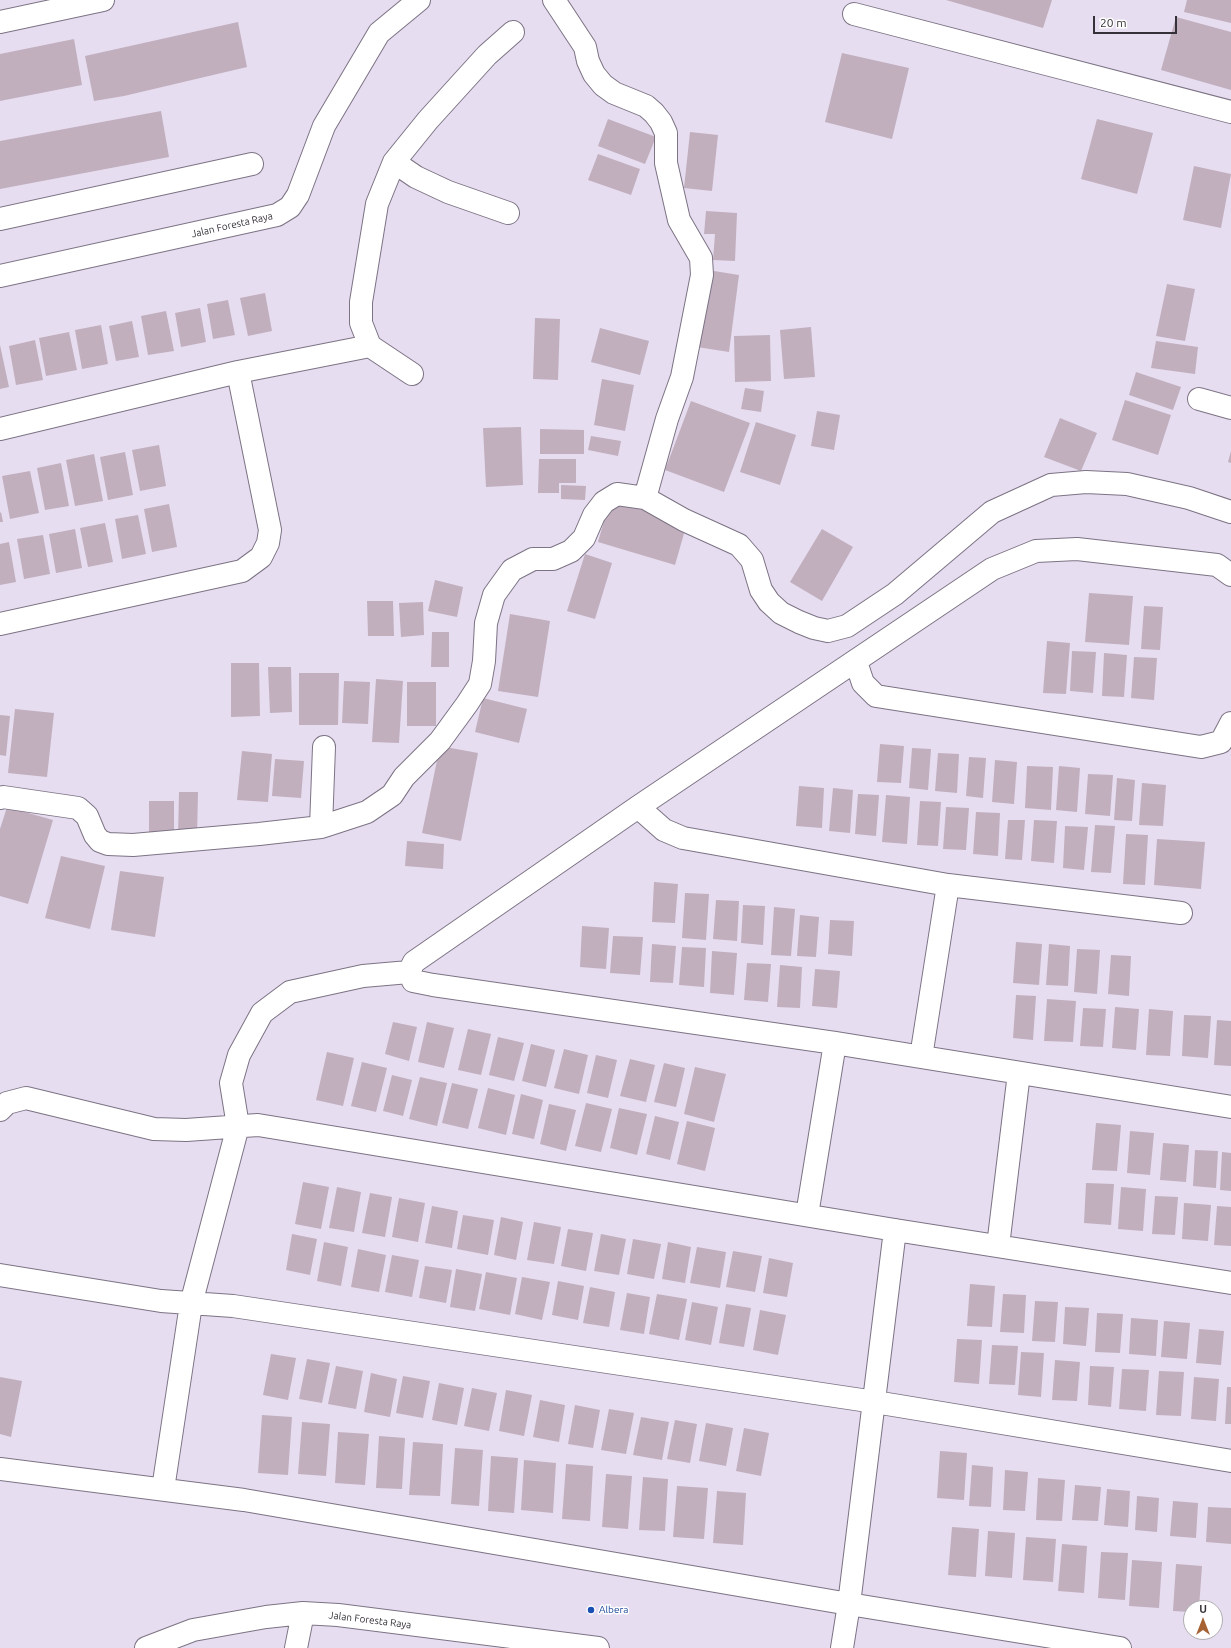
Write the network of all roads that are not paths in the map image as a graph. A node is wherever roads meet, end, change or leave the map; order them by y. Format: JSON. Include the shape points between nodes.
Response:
{"nodes":[{"id":1,"x":103,"y":0,"type":"edge"},
{"id":2,"x":419,"y":0,"type":"edge"},
{"id":3,"x":554,"y":0,"type":"edge"},
{"id":4,"x":854,"y":14,"type":"dead end"},
{"id":5,"x":0,"y":22,"type":"edge"},
{"id":6,"x":513,"y":32,"type":"dead end"},
{"id":7,"x":1231,"y":112,"type":"edge"},
{"id":8,"x":394,"y":162,"type":"junction"},
{"id":9,"x":252,"y":164,"type":"dead end"},
{"id":10,"x":508,"y":213,"type":"dead end"},
{"id":11,"x":0,"y":219,"type":"edge"},
{"id":12,"x":0,"y":276,"type":"edge"},
{"id":13,"x":370,"y":346,"type":"junction"},
{"id":14,"x":238,"y":372,"type":"junction"},
{"id":15,"x":412,"y":374,"type":"dead end"},
{"id":16,"x":1199,"y":399,"type":"dead end"},
{"id":17,"x":1231,"y":408,"type":"edge"},
{"id":18,"x":0,"y":429,"type":"edge"},
{"id":19,"x":646,"y":498,"type":"junction"},
{"id":20,"x":1231,"y":512,"type":"edge"},
{"id":21,"x":1231,"y":575,"type":"edge"},
{"id":22,"x":0,"y":624,"type":"edge"},
{"id":23,"x":856,"y":662,"type":"junction"},
{"id":24,"x":1231,"y":723,"type":"edge"},
{"id":25,"x":324,"y":747,"type":"dead end"},
{"id":26,"x":0,"y":798,"type":"edge"},
{"id":27,"x":638,"y":807,"type":"junction"},
{"id":28,"x":321,"y":826,"type":"junction"},
{"id":29,"x":948,"y":886,"type":"junction"},
{"id":30,"x":1181,"y":913,"type":"dead end"},
{"id":31,"x":409,"y":972,"type":"junction"},
{"id":32,"x":836,"y":1043,"type":"junction"},
{"id":33,"x":921,"y":1057,"type":"junction"},
{"id":34,"x":1019,"y":1073,"type":"junction"},
{"id":35,"x":1231,"y":1107,"type":"edge"},
{"id":36,"x":0,"y":1110,"type":"edge"},
{"id":37,"x":238,"y":1126,"type":"junction"},
{"id":38,"x":807,"y":1215,"type":"junction"},
{"id":39,"x":895,"y":1230,"type":"junction"},
{"id":40,"x":998,"y":1246,"type":"junction"},
{"id":41,"x":0,"y":1275,"type":"edge"},
{"id":42,"x":1231,"y":1283,"type":"edge"},
{"id":43,"x":191,"y":1304,"type":"junction"},
{"id":44,"x":875,"y":1402,"type":"junction"},
{"id":45,"x":1231,"y":1461,"type":"edge"},
{"id":46,"x":0,"y":1469,"type":"edge"},
{"id":47,"x":163,"y":1490,"type":"junction"},
{"id":48,"x":849,"y":1604,"type":"junction"},
{"id":49,"x":303,"y":1613,"type":"junction"},
{"id":50,"x":146,"y":1648,"type":"edge"},
{"id":51,"x":296,"y":1648,"type":"edge"},
{"id":52,"x":598,"y":1648,"type":"edge"},
{"id":53,"x":842,"y":1648,"type":"edge"},
{"id":54,"x":1120,"y":1648,"type":"edge"}],
"edges":[{"from":1,"to":5,"type":"street"},
{"from":2,"to":12,"type":"street","name":"Jalan Foresta Raya","via":[[379,33],[324,126],[298,195],[290,207],[277,215]]},
{"from":3,"to":19,"type":"street","via":[[585,47],[591,67],[603,85],[614,94],[646,106],[661,122],[666,133],[666,163],[679,220],[701,258],[702,275],[682,377],[667,419]]},
{"from":4,"to":7,"type":"street"},
{"from":6,"to":8,"type":"street","via":[[487,55]]},
{"from":8,"to":10,"type":"street","via":[[416,177],[448,192]]},
{"from":8,"to":13,"type":"street","via":[[377,204],[361,302],[361,323]]},
{"from":9,"to":11,"type":"street"},
{"from":13,"to":14,"type":"street"},
{"from":13,"to":15,"type":"street"},
{"from":14,"to":18,"type":"street"},
{"from":14,"to":22,"type":"street","via":[[270,530],[268,543],[261,557],[242,571]]},
{"from":16,"to":17,"type":"street"},
{"from":19,"to":20,"type":"street","via":[[684,520],[739,545],[752,560],[761,590],[769,602],[799,622],[828,631],[847,626],[895,594],[992,512],[1050,485],[1086,482],[1127,484],[1189,498]]},
{"from":19,"to":28,"type":"street","via":[[617,494],[604,502],[594,515],[584,538],[571,551],[553,559],[533,559],[512,570],[494,595],[486,623],[480,684],[444,734],[404,777],[392,795],[367,812]]},
{"from":21,"to":23,"type":"street","via":[[1217,565],[1077,549],[1036,551],[992,569]]},
{"from":23,"to":24,"type":"street","via":[[863,683],[876,696],[1201,747],[1222,742]]},
{"from":23,"to":27,"type":"street"},
{"from":25,"to":28,"type":"street"},
{"from":26,"to":28,"type":"street","via":[[78,808],[87,816],[94,835],[108,844],[133,845]]},
{"from":27,"to":29,"type":"street","via":[[664,830],[683,838]]},
{"from":27,"to":31,"type":"street","via":[[414,962]]},
{"from":29,"to":30,"type":"street"},
{"from":29,"to":33,"type":"street"},
{"from":31,"to":32,"type":"street","via":[[413,981],[433,985]]},
{"from":31,"to":37,"type":"street","via":[[363,976],[290,992],[262,1013],[240,1055],[231,1083]]},
{"from":32,"to":33,"type":"street"},
{"from":32,"to":38,"type":"street"},
{"from":33,"to":34,"type":"street"},
{"from":34,"to":35,"type":"street"},
{"from":34,"to":40,"type":"street"},
{"from":36,"to":37,"type":"street","via":[[7,1103],[26,1098],[154,1129],[186,1130]]},
{"from":37,"to":38,"type":"street","via":[[258,1125]]},
{"from":37,"to":43,"type":"street"},
{"from":38,"to":39,"type":"street"},
{"from":39,"to":40,"type":"street"},
{"from":39,"to":44,"type":"street"},
{"from":40,"to":42,"type":"street"},
{"from":41,"to":43,"type":"street"},
{"from":43,"to":44,"type":"street","via":[[233,1306]]},
{"from":43,"to":47,"type":"street"},
{"from":44,"to":45,"type":"street"},
{"from":44,"to":48,"type":"street"},
{"from":46,"to":47,"type":"street"},
{"from":47,"to":48,"type":"street","via":[[252,1501]]},
{"from":48,"to":53,"type":"street"},
{"from":48,"to":54,"type":"street"},
{"from":49,"to":50,"type":"street","name":"Jalan Foresta Raya","via":[[193,1630]]},
{"from":49,"to":51,"type":"street"},
{"from":49,"to":52,"type":"street","name":"Jalan Foresta Raya","via":[[338,1615]]}]}
